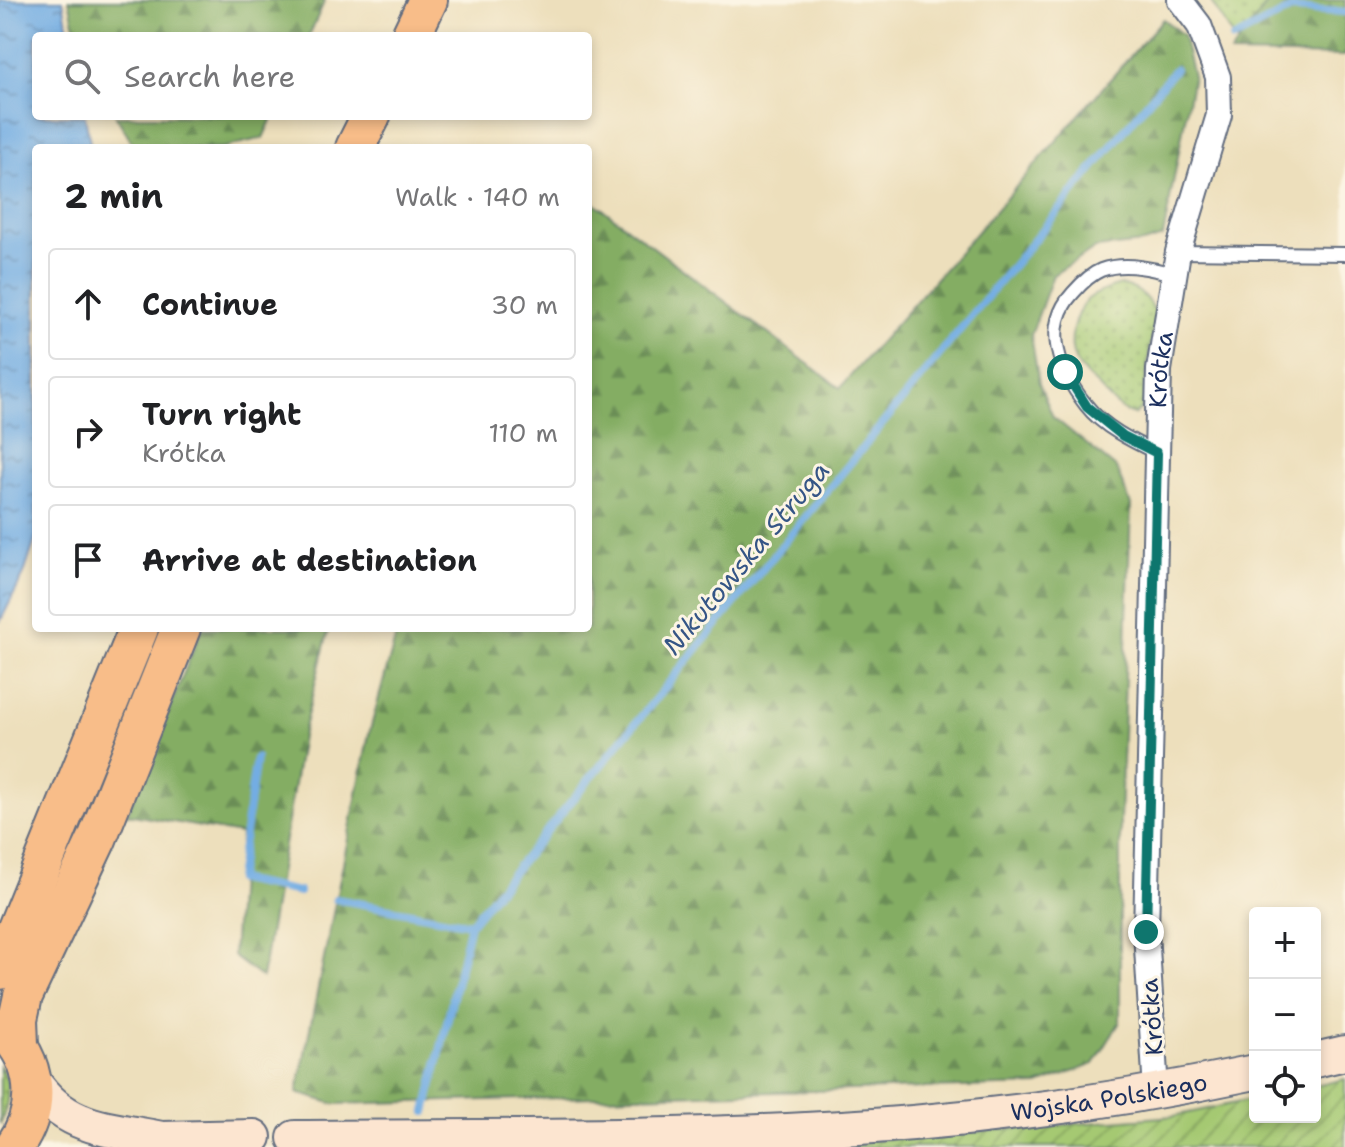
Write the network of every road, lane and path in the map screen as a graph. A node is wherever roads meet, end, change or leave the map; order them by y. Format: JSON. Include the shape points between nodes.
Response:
{"nodes":[{"id":1,"x":428,"y":0,"type":"edge"},
{"id":2,"x":1180,"y":0,"type":"edge"},
{"id":3,"x":413,"y":32,"type":"edge"},
{"id":4,"x":371,"y":120,"type":"edge"},
{"id":5,"x":372,"y":120,"type":"edge"},
{"id":6,"x":357,"y":144,"type":"edge"},
{"id":7,"x":363,"y":144,"type":"edge"},
{"id":8,"x":1345,"y":254,"type":"edge"},
{"id":9,"x":1176,"y":263,"type":"junction"},
{"id":10,"x":1157,"y":453,"type":"junction"},
{"id":11,"x":137,"y":632,"type":"edge"},
{"id":12,"x":179,"y":632,"type":"edge"},
{"id":13,"x":43,"y":865,"type":"junction"},
{"id":14,"x":0,"y":926,"type":"edge"},
{"id":15,"x":0,"y":970,"type":"edge"},
{"id":16,"x":8,"y":1038,"type":"edge"},
{"id":17,"x":1345,"y":1053,"type":"edge"},
{"id":18,"x":1321,"y":1059,"type":"edge"},
{"id":19,"x":1249,"y":1073,"type":"edge"},
{"id":20,"x":33,"y":1081,"type":"junction"},
{"id":21,"x":1156,"y":1091,"type":"junction"},
{"id":22,"x":254,"y":1137,"type":"dead end"},
{"id":23,"x":295,"y":1138,"type":"dead end"},
{"id":24,"x":162,"y":1139,"type":"junction"},
{"id":25,"x":14,"y":1147,"type":"edge"},
{"id":26,"x":125,"y":1147,"type":"edge"}],
"edges":[{"from":1,"to":3,"type":"main road"},
{"from":2,"to":9,"type":"street","name":"Krótka","via":[[1216,69],[1219,115]]},
{"from":4,"to":6,"type":"main road"},
{"from":5,"to":7,"type":"main road"},
{"from":8,"to":9,"type":"lane"},
{"from":9,"to":10,"type":"street","name":"Krótka","via":[[1159,370]]},
{"from":9,"to":10,"type":"lane","via":[[1100,270],[1064,302],[1055,346],[1087,407],[1123,436]]},
{"from":10,"to":21,"type":"street","name":"Krótka","via":[[1146,932]]},
{"from":11,"to":13,"type":"main road"},
{"from":12,"to":16,"type":"main road","via":[[97,839]]},
{"from":13,"to":14,"type":"main road"},
{"from":13,"to":15,"type":"main road"},
{"from":16,"to":20,"type":"main road","via":[[28,1062]]},
{"from":17,"to":18,"type":"street"},
{"from":19,"to":21,"type":"street","name":"Wojska Polskiego"},
{"from":20,"to":24,"type":"street","via":[[45,1100],[70,1117]]},
{"from":20,"to":25,"type":"main road","via":[[30,1115]]},
{"from":21,"to":23,"type":"street","name":"Wojska Polskiego","via":[[913,1123],[745,1132]]},
{"from":22,"to":24,"type":"street"},
{"from":24,"to":26,"type":"street"}]}
